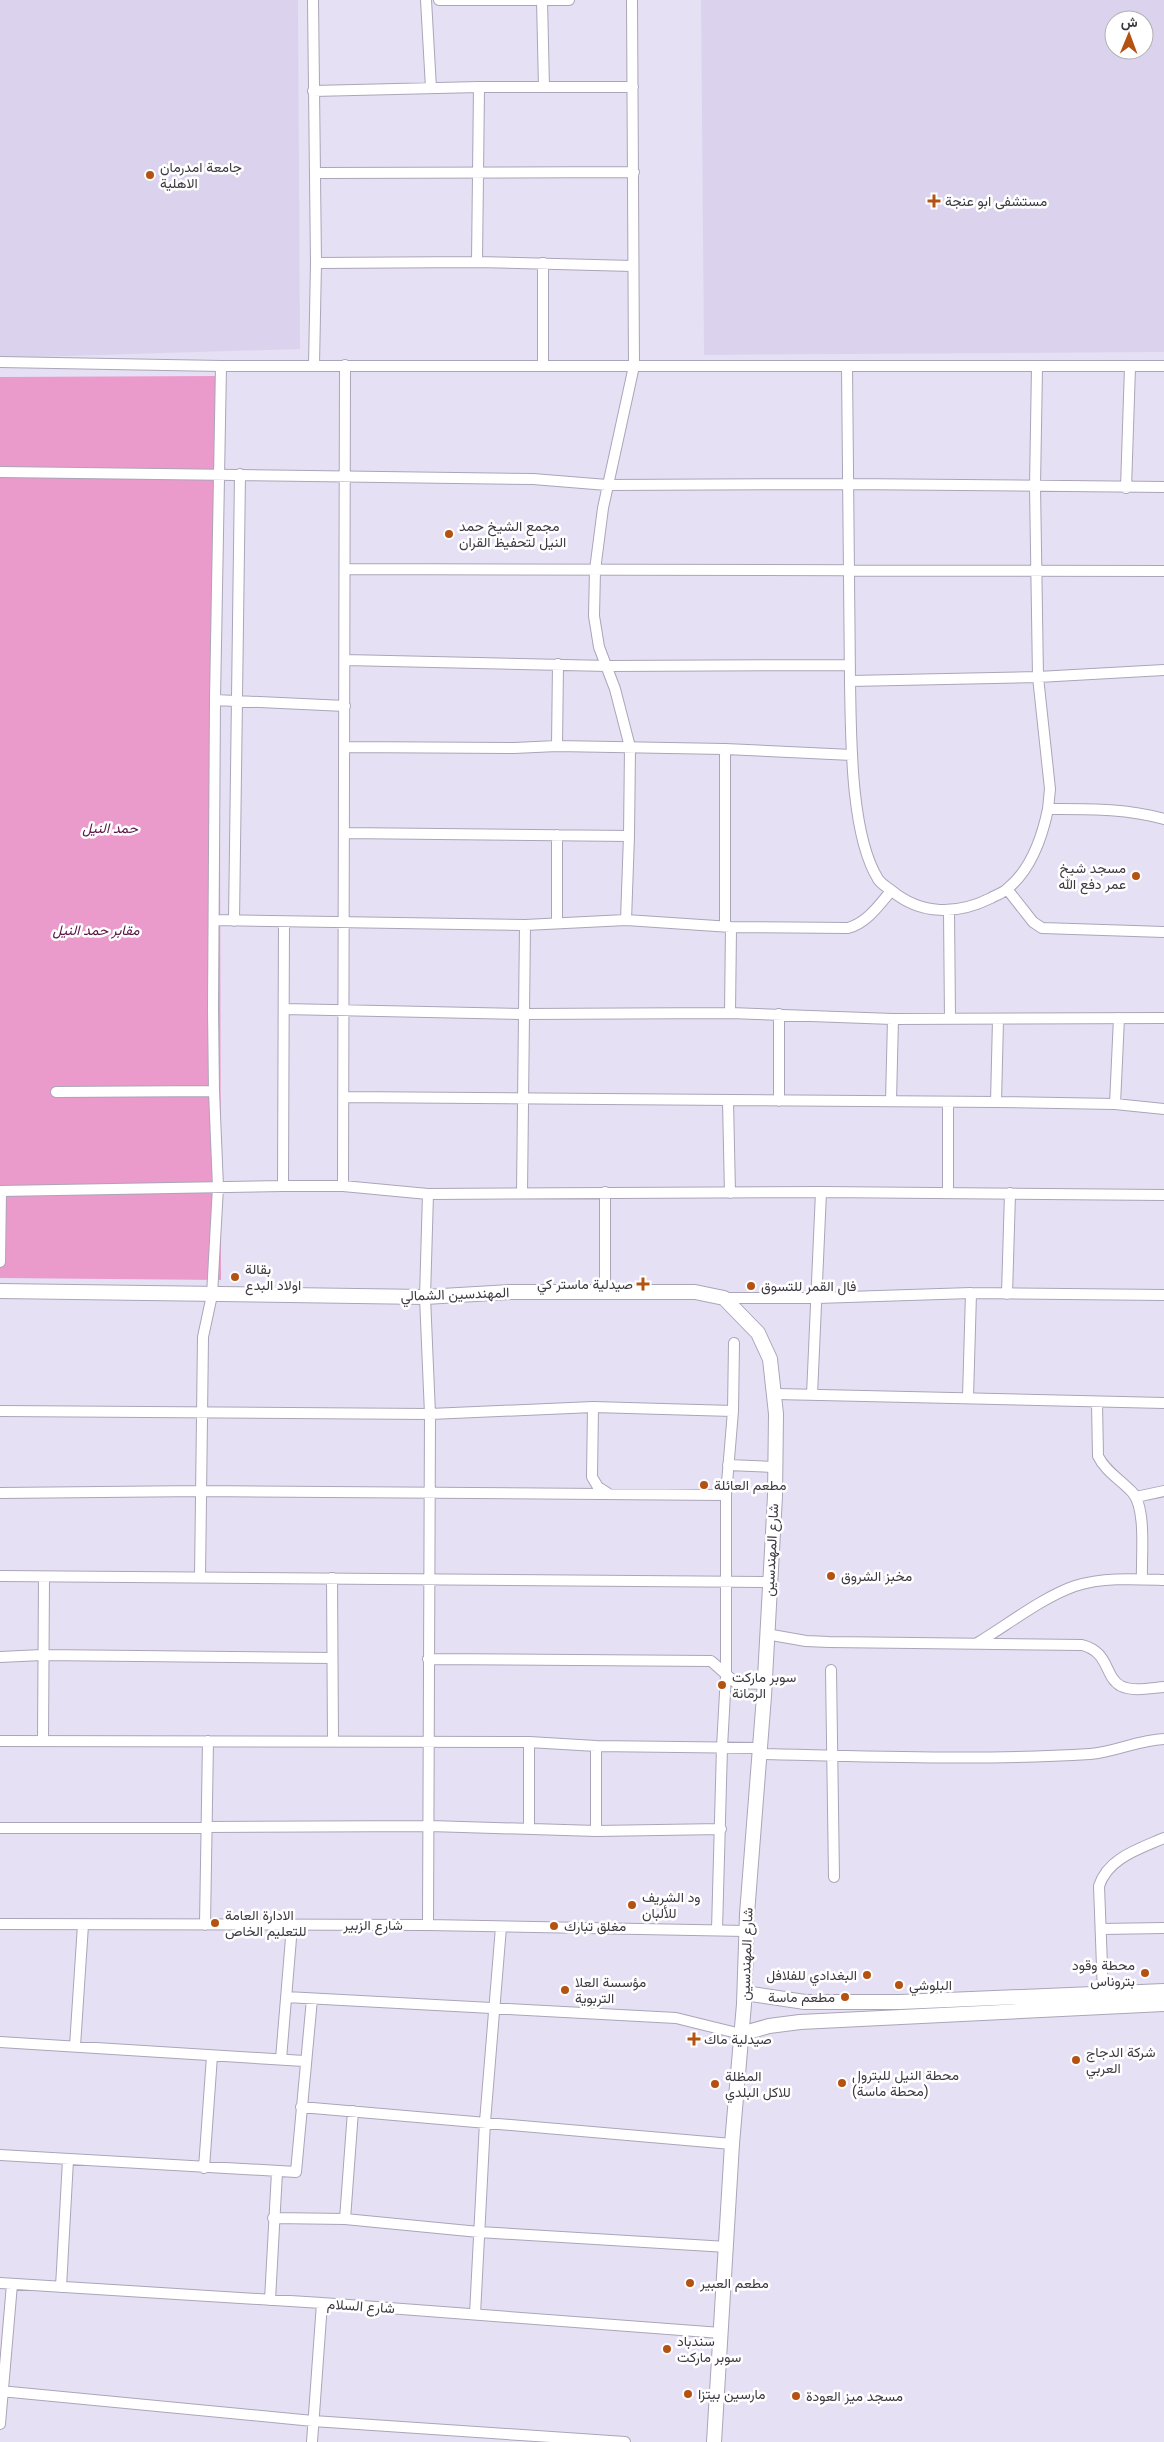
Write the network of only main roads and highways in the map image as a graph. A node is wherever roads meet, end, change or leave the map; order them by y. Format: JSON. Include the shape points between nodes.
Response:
{"nodes":[{"id":1,"x":0,"y":1291,"type":"edge"},
{"id":2,"x":775,"y":1467,"type":"joint"},
{"id":3,"x":1164,"y":1991,"type":"edge"},
{"id":4,"x":745,"y":1993,"type":"junction"},
{"id":5,"x":1142,"y":1999,"type":"junction"},
{"id":6,"x":1164,"y":2004,"type":"edge"},
{"id":7,"x":969,"y":2007,"type":"junction"},
{"id":8,"x":741,"y":2034,"type":"junction"},
{"id":9,"x":714,"y":2442,"type":"edge"}],
"edges":[{"from":1,"to":2,"type":"main road","name":"المهندسين الشمالي","via":[[425,1297],[605,1291],[695,1292],[724,1298],[763,1341],[770,1359],[776,1394]]},
{"from":2,"to":4,"type":"main road","name":"شارع المهندسين","via":[[760,1751],[746,1931]]},
{"from":3,"to":5,"type":"main road"},
{"from":4,"to":7,"type":"main road","via":[[806,2002]]},
{"from":4,"to":8,"type":"main road","name":"شارع المهندسين"},
{"from":5,"to":6,"type":"main road"},
{"from":5,"to":7,"type":"main road"},
{"from":5,"to":7,"type":"main road","via":[[1103,1994]]},
{"from":7,"to":8,"type":"main road","via":[[800,2022]]},
{"from":8,"to":9,"type":"main road","name":"شارع المهندسين"}]}
